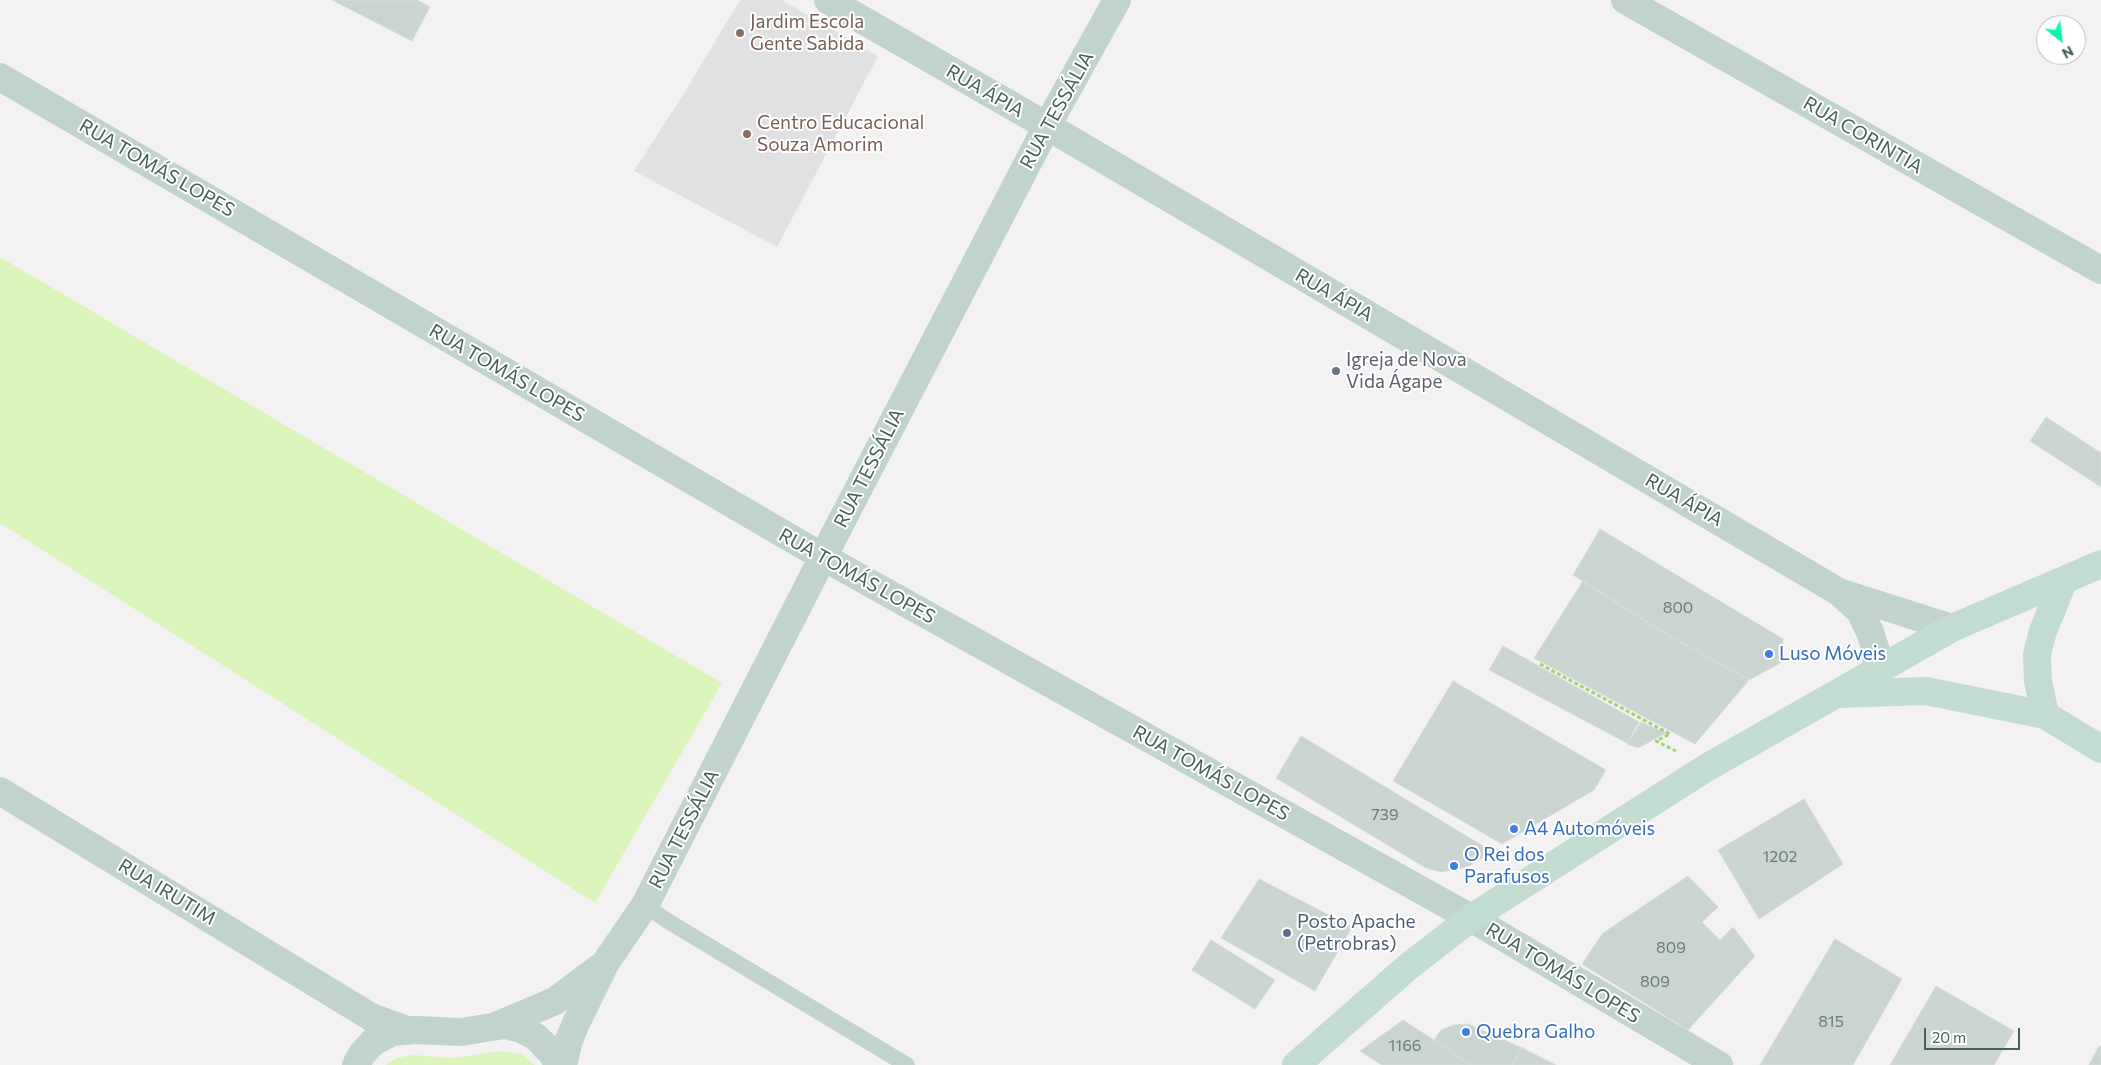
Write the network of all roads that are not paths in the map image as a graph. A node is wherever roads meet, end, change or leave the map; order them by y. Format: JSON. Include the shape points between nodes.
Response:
{"nodes":[{"id":1,"x":828,"y":0,"type":"edge"},
{"id":2,"x":1117,"y":0,"type":"edge"},
{"id":3,"x":1626,"y":0,"type":"edge"},
{"id":4,"x":0,"y":77,"type":"edge"},
{"id":5,"x":1047,"y":126,"type":"junction"},
{"id":6,"x":2101,"y":270,"type":"edge"},
{"id":7,"x":823,"y":557,"type":"junction"},
{"id":8,"x":2101,"y":564,"type":"edge"},
{"id":9,"x":2064,"y":580,"type":"junction"},
{"id":10,"x":1839,"y":592,"type":"junction"},
{"id":11,"x":1952,"y":628,"type":"junction"},
{"id":12,"x":1877,"y":670,"type":"junction"},
{"id":13,"x":1835,"y":694,"type":"junction"},
{"id":14,"x":2044,"y":715,"type":"junction"},
{"id":15,"x":2101,"y":749,"type":"edge"},
{"id":16,"x":0,"y":791,"type":"edge"},
{"id":17,"x":645,"y":905,"type":"junction"},
{"id":18,"x":1471,"y":918,"type":"junction"},
{"id":19,"x":606,"y":962,"type":"junction"},
{"id":20,"x":334,"y":994,"type":"junction"},
{"id":21,"x":496,"y":1026,"type":"junction"},
{"id":22,"x":407,"y":1030,"type":"junction"},
{"id":23,"x":358,"y":1062,"type":"edge"},
{"id":24,"x":559,"y":1065,"type":"edge"},
{"id":25,"x":563,"y":1065,"type":"edge"},
{"id":26,"x":907,"y":1065,"type":"edge"},
{"id":27,"x":1296,"y":1065,"type":"edge"},
{"id":28,"x":1719,"y":1065,"type":"edge"}],
"edges":[{"from":1,"to":5,"type":"street","name":"RUA ÁPIA"},
{"from":2,"to":5,"type":"street","name":"RUA TESSÁLIA"},
{"from":3,"to":6,"type":"street","name":"RUA CORINTIA"},
{"from":4,"to":7,"type":"street","name":"RUA TOMÁS LOPES"},
{"from":5,"to":7,"type":"street","name":"RUA TESSÁLIA"},
{"from":5,"to":10,"type":"street","name":"RUA ÁPIA"},
{"from":7,"to":17,"type":"street","name":"RUA TESSÁLIA"},
{"from":7,"to":18,"type":"street","name":"RUA TOMÁS LOPES"},
{"from":8,"to":9,"type":"main road"},
{"from":9,"to":11,"type":"main road"},
{"from":9,"to":14,"type":"main road","via":[[2038,654],[2038,681]]},
{"from":10,"to":11,"type":"street","name":"RUA ÁPIA"},
{"from":10,"to":12,"type":"street","name":"RUA ÁPIA","via":[[1860,611],[1876,651]]},
{"from":11,"to":12,"type":"main road"},
{"from":12,"to":13,"type":"main road"},
{"from":13,"to":14,"type":"main road","via":[[1926,691]]},
{"from":13,"to":18,"type":"main road","via":[[1706,768]]},
{"from":14,"to":15,"type":"main road"},
{"from":16,"to":20,"type":"street","name":"RUA IRUTIM"},
{"from":17,"to":19,"type":"street","name":"RUA TESSÁLIA"},
{"from":17,"to":26,"type":"lane"},
{"from":18,"to":27,"type":"main road","via":[[1409,966]]},
{"from":18,"to":28,"type":"street","name":"RUA TOMÁS LOPES"},
{"from":19,"to":21,"type":"street","name":"RUA TESSÁLIA","via":[[555,1000]]},
{"from":19,"to":25,"type":"street","name":"RUA TESSÁLIA","via":[[576,1023]]},
{"from":20,"to":22,"type":"street","name":"RUA IRUTIM","via":[[371,1017]]},
{"from":20,"to":23,"type":"street","name":"RUA IRUTIM","via":[[356,1028],[361,1050]]},
{"from":21,"to":22,"type":"street","via":[[461,1032]]},
{"from":21,"to":24,"type":"street","via":[[511,1026],[529,1033],[544,1044]]},
{"from":22,"to":23,"type":"street","via":[[379,1038]]}]}
